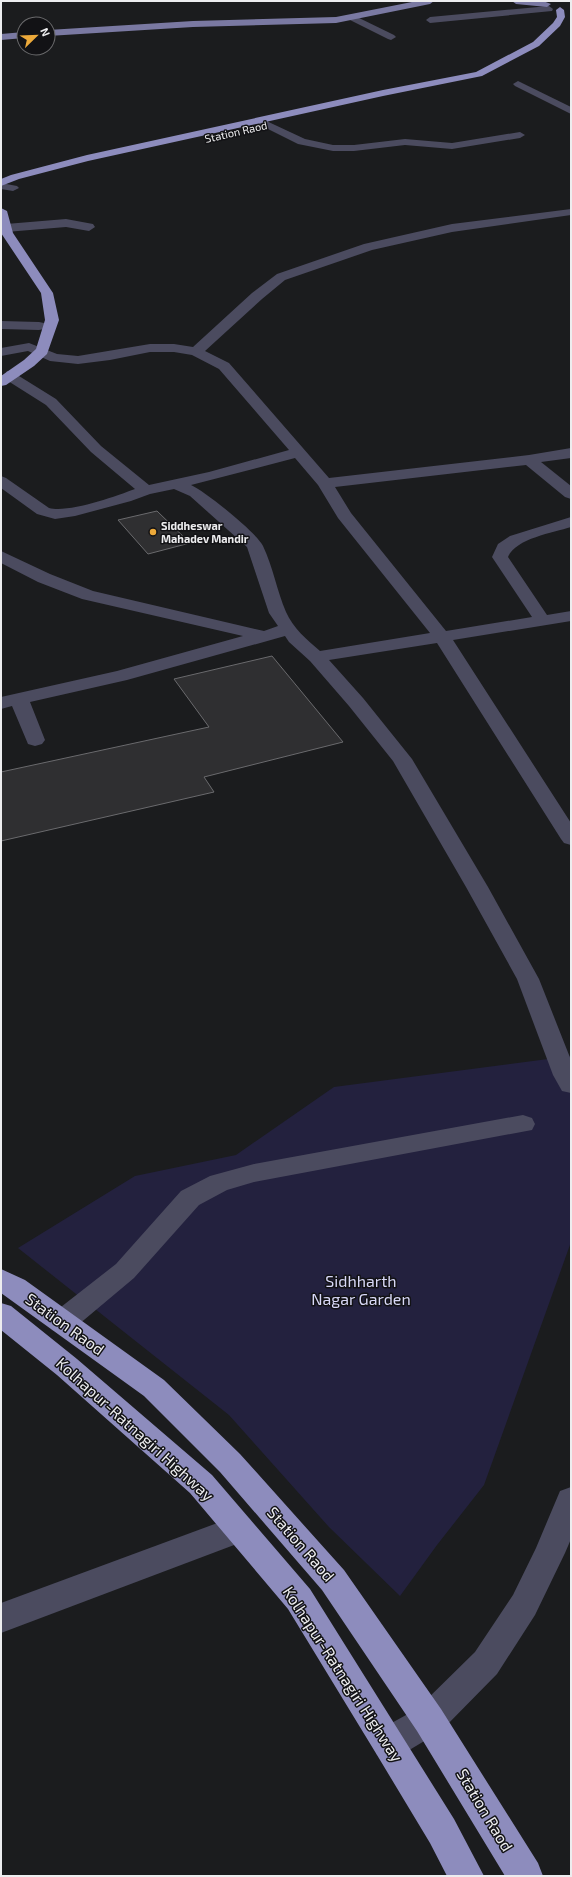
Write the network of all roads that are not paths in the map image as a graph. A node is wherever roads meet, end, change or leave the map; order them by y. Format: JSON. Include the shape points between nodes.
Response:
{"nodes":[{"id":1,"x":430,"y":1,"type":"edge"},
{"id":2,"x":516,"y":1,"type":"edge"},
{"id":3,"x":559,"y":5,"type":"edge"},
{"id":4,"x":548,"y":6,"type":"junction"},
{"id":5,"x":570,"y":7,"type":"edge"},
{"id":6,"x":353,"y":18,"type":"junction"},
{"id":7,"x":430,"y":20,"type":"dead end"},
{"id":8,"x":56,"y":33,"type":"edge"},
{"id":9,"x":16,"y":35,"type":"edge"},
{"id":10,"x":1,"y":36,"type":"edge"},
{"id":11,"x":392,"y":37,"type":"dead end"},
{"id":12,"x":518,"y":84,"type":"dead end"},
{"id":13,"x":571,"y":111,"type":"edge"},
{"id":14,"x":263,"y":122,"type":"junction"},
{"id":15,"x":520,"y":135,"type":"dead end"},
{"id":16,"x":1,"y":183,"type":"edge"},
{"id":17,"x":13,"y":188,"type":"joint"},
{"id":18,"x":2,"y":191,"type":"edge"},
{"id":19,"x":1,"y":212,"type":"edge"},
{"id":20,"x":571,"y":212,"type":"edge"},
{"id":21,"x":89,"y":227,"type":"dead end"},
{"id":22,"x":6,"y":228,"type":"junction"},
{"id":23,"x":1,"y":244,"type":"edge"},
{"id":24,"x":8,"y":257,"type":"dead end"},
{"id":25,"x":37,"y":311,"type":"dead end"},
{"id":26,"x":1,"y":325,"type":"edge"},
{"id":27,"x":39,"y":326,"type":"junction"},
{"id":28,"x":35,"y":349,"type":"junction"},
{"id":29,"x":1,"y":352,"type":"edge"},
{"id":30,"x":196,"y":352,"type":"junction"},
{"id":31,"x":5,"y":375,"type":"edge"},
{"id":32,"x":299,"y":452,"type":"junction"},
{"id":33,"x":571,"y":453,"type":"edge"},
{"id":34,"x":529,"y":460,"type":"junction"},
{"id":35,"x":1,"y":481,"type":"edge"},
{"id":36,"x":175,"y":483,"type":"junction"},
{"id":37,"x":325,"y":483,"type":"junction"},
{"id":38,"x":146,"y":490,"type":"junction"},
{"id":39,"x":571,"y":494,"type":"edge"},
{"id":40,"x":571,"y":522,"type":"edge"},
{"id":41,"x":1,"y":556,"type":"edge"},
{"id":42,"x":571,"y":616,"type":"edge"},
{"id":43,"x":543,"y":621,"type":"junction"},
{"id":44,"x":289,"y":629,"type":"junction"},
{"id":45,"x":264,"y":636,"type":"junction"},
{"id":46,"x":441,"y":636,"type":"junction"},
{"id":47,"x":316,"y":657,"type":"junction"},
{"id":48,"x":10,"y":701,"type":"edge"},
{"id":49,"x":35,"y":740,"type":"dead end"},
{"id":50,"x":571,"y":839,"type":"edge"},
{"id":51,"x":571,"y":1084,"type":"edge"},
{"id":52,"x":523,"y":1124,"type":"dead end"},
{"id":53,"x":1,"y":1280,"type":"edge"},
{"id":54,"x":1,"y":1314,"type":"edge"},
{"id":55,"x":62,"y":1322,"type":"junction"},
{"id":56,"x":571,"y":1500,"type":"edge"},
{"id":57,"x":240,"y":1529,"type":"junction"},
{"id":58,"x":1,"y":1618,"type":"edge"},
{"id":59,"x":430,"y":1720,"type":"junction"},
{"id":60,"x":389,"y":1743,"type":"junction"},
{"id":61,"x":466,"y":1876,"type":"edge"},
{"id":62,"x":525,"y":1876,"type":"edge"}],
"edges":[{"from":1,"to":6,"type":"main road"},
{"from":2,"to":4,"type":"main road"},
{"from":3,"to":4,"type":"highway"},
{"from":3,"to":5,"type":"highway"},
{"from":3,"to":14,"type":"highway","name":"Station Raod","via":[[561,17],[558,24],[536,44],[479,74],[423,90]]},
{"from":4,"to":7,"type":"street"},
{"from":6,"to":8,"type":"main road"},
{"from":6,"to":11,"type":"street"},
{"from":9,"to":10,"type":"main road"},
{"from":12,"to":13,"type":"street"},
{"from":14,"to":15,"type":"street","via":[[311,145],[343,149],[405,142],[452,146]]},
{"from":14,"to":16,"type":"highway","via":[[80,160]]},
{"from":14,"to":17,"type":"highway","name":"Station Raod","via":[[62,170]]},
{"from":17,"to":18,"type":"street"},
{"from":19,"to":22,"type":"highway"},
{"from":20,"to":30,"type":"street","via":[[452,228],[368,247],[281,277]]},
{"from":21,"to":22,"type":"street","via":[[66,223]]},
{"from":22,"to":28,"type":"highway","via":[[47,293],[52,320]]},
{"from":23,"to":24,"type":"highway"},
{"from":25,"to":27,"type":"highway"},
{"from":26,"to":27,"type":"street"},
{"from":27,"to":28,"type":"highway"},
{"from":28,"to":29,"type":"street"},
{"from":28,"to":30,"type":"street","via":[[55,358],[78,360],[150,348],[174,348]]},
{"from":28,"to":31,"type":"highway"},
{"from":30,"to":32,"type":"street","via":[[224,366]]},
{"from":31,"to":38,"type":"street","via":[[51,402],[96,449]]},
{"from":32,"to":36,"type":"street"},
{"from":32,"to":37,"type":"street"},
{"from":33,"to":34,"type":"street"},
{"from":34,"to":37,"type":"street"},
{"from":34,"to":39,"type":"street"},
{"from":35,"to":38,"type":"street","via":[[43,511],[55,514],[76,511]]},
{"from":36,"to":38,"type":"street"},
{"from":36,"to":44,"type":"street","via":[[196,493],[255,545],[278,613]]},
{"from":37,"to":46,"type":"street","via":[[344,515]]},
{"from":40,"to":43,"type":"street","via":[[516,539],[504,547],[500,557]]},
{"from":41,"to":45,"type":"street","via":[[44,578],[88,595]]},
{"from":42,"to":43,"type":"street"},
{"from":43,"to":46,"type":"street"},
{"from":44,"to":45,"type":"street"},
{"from":44,"to":47,"type":"street"},
{"from":45,"to":48,"type":"street","via":[[121,676]]},
{"from":46,"to":47,"type":"street"},
{"from":46,"to":50,"type":"street","via":[[462,665],[498,727]]},
{"from":47,"to":51,"type":"street","via":[[402,759],[528,979],[565,1075]]},
{"from":48,"to":49,"type":"street"},
{"from":52,"to":55,"type":"street","via":[[254,1173],[219,1183],[190,1198],[125,1271]]},
{"from":53,"to":55,"type":"highway","name":"Station Raod"},
{"from":54,"to":57,"type":"highway","name":"Kolhapur-Ratnagiri Highway","via":[[67,1367],[201,1484]]},
{"from":55,"to":59,"type":"highway","name":"Station Raod","via":[[154,1388],[230,1463],[333,1580]]},
{"from":56,"to":59,"type":"street","via":[[550,1553],[524,1605],[486,1663]]},
{"from":57,"to":58,"type":"street"},
{"from":57,"to":60,"type":"highway","name":"Kolhapur-Ratnagiri Highway","via":[[299,1599]]},
{"from":59,"to":60,"type":"street"},
{"from":59,"to":62,"type":"highway","name":"Station Raod"},
{"from":60,"to":61,"type":"highway","name":"Kolhapur-Ratnagiri Highway"}]}
